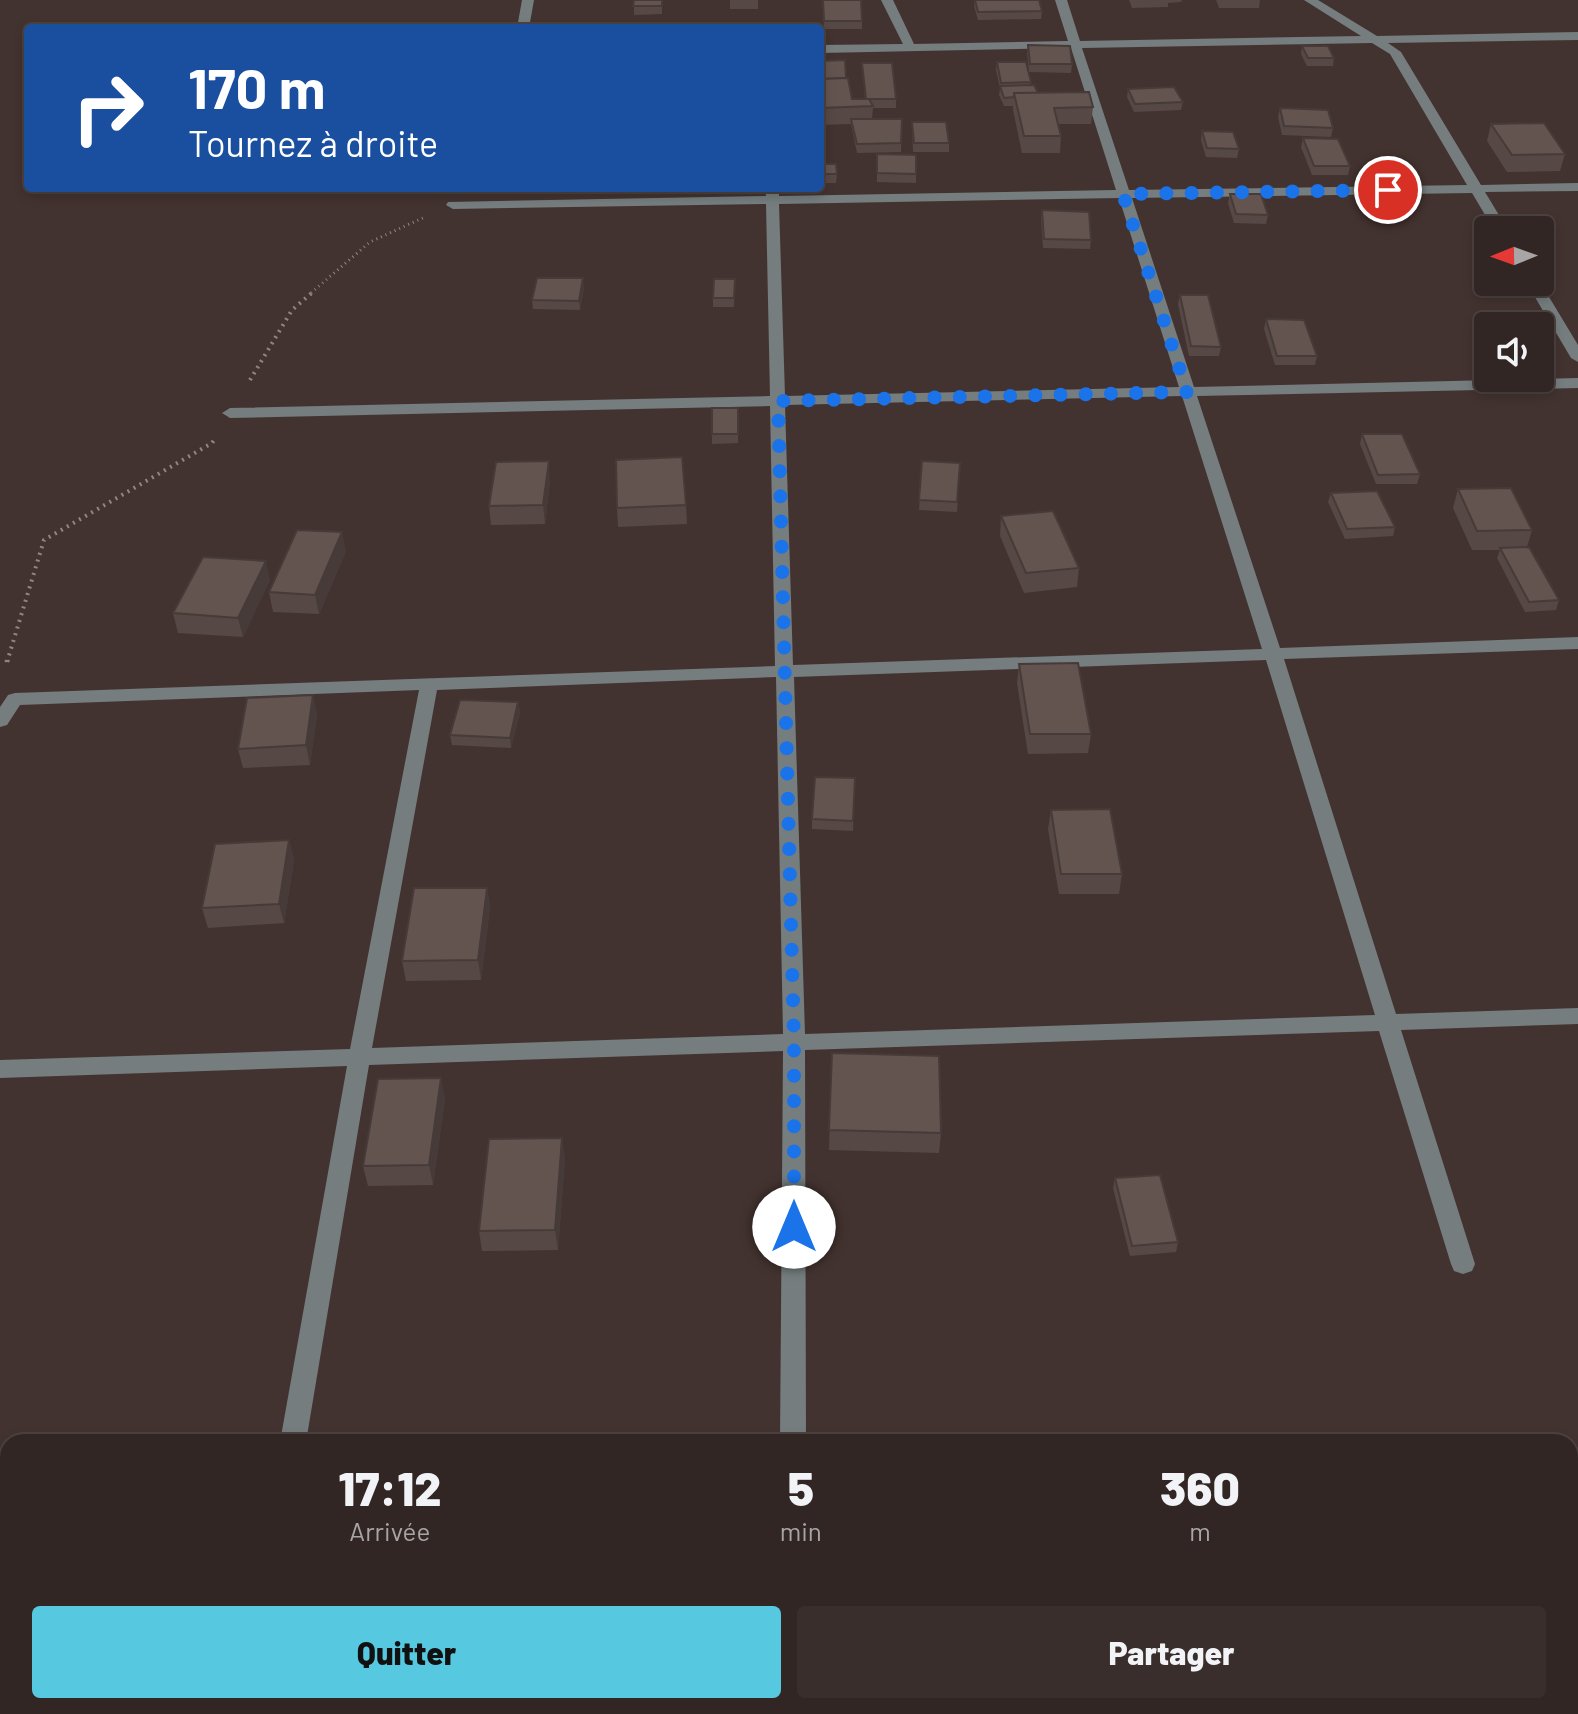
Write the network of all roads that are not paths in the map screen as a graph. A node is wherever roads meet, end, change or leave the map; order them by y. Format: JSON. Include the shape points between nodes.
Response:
{"nodes":[{"id":1,"x":528,"y":0,"type":"edge"},
{"id":2,"x":887,"y":0,"type":"edge"},
{"id":3,"x":1061,"y":0,"type":"edge"},
{"id":4,"x":1310,"y":0,"type":"edge"},
{"id":5,"x":524,"y":24,"type":"edge"},
{"id":6,"x":1578,"y":36,"type":"edge"},
{"id":7,"x":1374,"y":39,"type":"junction"},
{"id":8,"x":1075,"y":45,"type":"junction"},
{"id":9,"x":910,"y":47,"type":"junction"},
{"id":10,"x":824,"y":49,"type":"edge"},
{"id":11,"x":1578,"y":187,"type":"edge"},
{"id":12,"x":1477,"y":189,"type":"junction"},
{"id":13,"x":493,"y":192,"type":"edge"},
{"id":14,"x":772,"y":194,"type":"edge"},
{"id":15,"x":1123,"y":194,"type":"junction"},
{"id":16,"x":491,"y":204,"type":"junction"},
{"id":17,"x":453,"y":205,"type":"road end"},
{"id":18,"x":1493,"y":216,"type":"edge"},
{"id":19,"x":1541,"y":296,"type":"edge"},
{"id":20,"x":1578,"y":358,"type":"edge"},
{"id":21,"x":1578,"y":383,"type":"edge"},
{"id":22,"x":1187,"y":392,"type":"junction"},
{"id":23,"x":778,"y":401,"type":"junction"},
{"id":24,"x":230,"y":413,"type":"road end"},
{"id":25,"x":1578,"y":643,"type":"edge"},
{"id":26,"x":1273,"y":654,"type":"junction"},
{"id":27,"x":785,"y":671,"type":"junction"},
{"id":28,"x":429,"y":684,"type":"junction"},
{"id":29,"x":0,"y":721,"type":"edge"},
{"id":30,"x":1578,"y":1016,"type":"edge"},
{"id":31,"x":1387,"y":1023,"type":"junction"},
{"id":32,"x":794,"y":1042,"type":"junction"},
{"id":33,"x":360,"y":1056,"type":"junction"},
{"id":34,"x":0,"y":1069,"type":"edge"},
{"id":35,"x":1463,"y":1264,"type":"dead end"},
{"id":36,"x":294,"y":1434,"type":"edge"},
{"id":37,"x":793,"y":1434,"type":"edge"}],
"edges":[{"from":1,"to":5,"type":"street"},
{"from":2,"to":9,"type":"street"},
{"from":3,"to":8,"type":"street"},
{"from":4,"to":7,"type":"street"},
{"from":6,"to":7,"type":"street"},
{"from":7,"to":8,"type":"street"},
{"from":7,"to":12,"type":"street","via":[[1395,52]]},
{"from":8,"to":9,"type":"street"},
{"from":8,"to":15,"type":"street"},
{"from":9,"to":10,"type":"street"},
{"from":11,"to":12,"type":"street"},
{"from":12,"to":15,"type":"street"},
{"from":12,"to":18,"type":"street"},
{"from":13,"to":16,"type":"street"},
{"from":14,"to":15,"type":"street"},
{"from":14,"to":16,"type":"street"},
{"from":14,"to":23,"type":"street"},
{"from":15,"to":22,"type":"street"},
{"from":16,"to":17,"type":"street"},
{"from":19,"to":20,"type":"street"},
{"from":21,"to":22,"type":"street"},
{"from":22,"to":23,"type":"street"},
{"from":22,"to":26,"type":"street"},
{"from":23,"to":24,"type":"street"},
{"from":23,"to":27,"type":"street"},
{"from":25,"to":26,"type":"street"},
{"from":26,"to":27,"type":"street"},
{"from":26,"to":31,"type":"street"},
{"from":27,"to":28,"type":"street"},
{"from":27,"to":32,"type":"street"},
{"from":28,"to":29,"type":"street","via":[[15,699]]},
{"from":28,"to":33,"type":"street"},
{"from":30,"to":31,"type":"street"},
{"from":31,"to":32,"type":"street"},
{"from":31,"to":35,"type":"street"},
{"from":32,"to":33,"type":"street"},
{"from":32,"to":37,"type":"street"},
{"from":33,"to":34,"type":"street"},
{"from":33,"to":36,"type":"street"}]}
